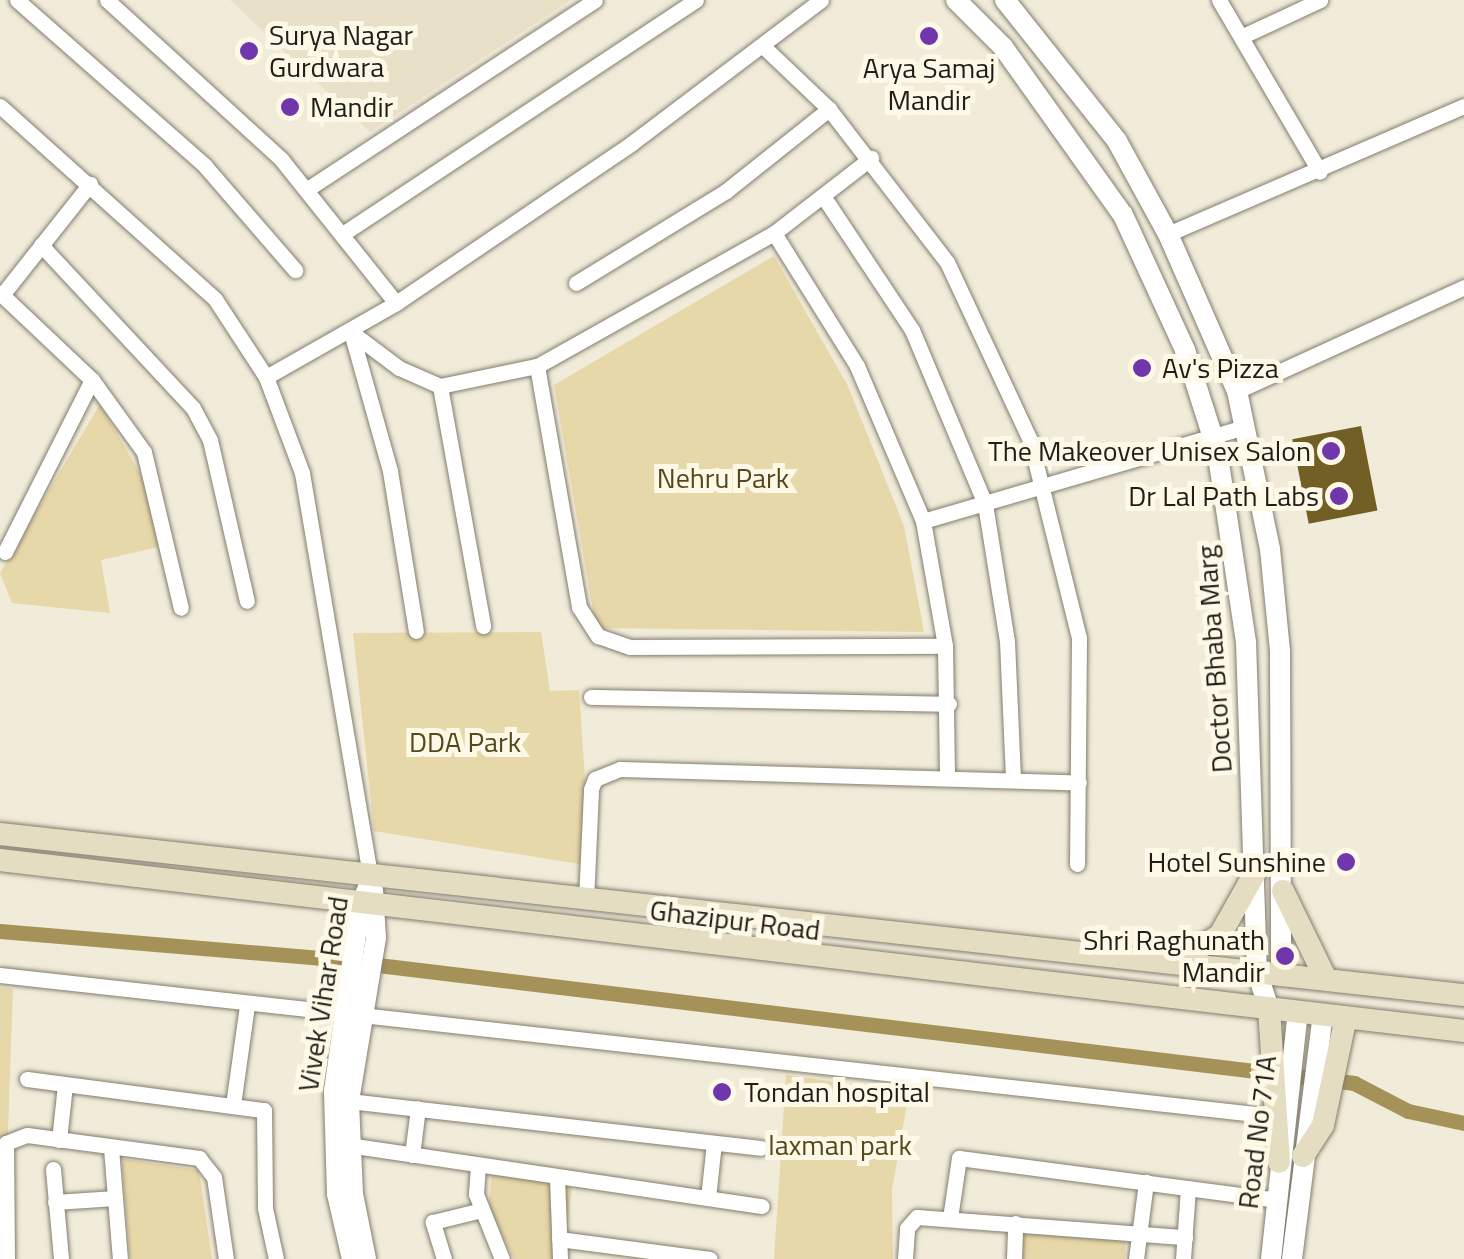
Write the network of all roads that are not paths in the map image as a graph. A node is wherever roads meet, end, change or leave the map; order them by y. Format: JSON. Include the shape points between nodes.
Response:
{"nodes":[{"id":1,"x":17,"y":0,"type":"edge"},
{"id":2,"x":107,"y":0,"type":"edge"},
{"id":3,"x":595,"y":0,"type":"edge"},
{"id":4,"x":696,"y":0,"type":"edge"},
{"id":5,"x":821,"y":0,"type":"edge"},
{"id":6,"x":956,"y":0,"type":"edge"},
{"id":7,"x":1005,"y":0,"type":"edge"},
{"id":8,"x":1219,"y":0,"type":"edge"},
{"id":9,"x":1320,"y":0,"type":"edge"},
{"id":10,"x":1245,"y":35,"type":"junction"},
{"id":11,"x":766,"y":49,"type":"junction"},
{"id":12,"x":0,"y":106,"type":"edge"},
{"id":13,"x":1464,"y":106,"type":"edge"},
{"id":14,"x":829,"y":109,"type":"junction"},
{"id":15,"x":871,"y":158,"type":"junction"},
{"id":16,"x":1320,"y":172,"type":"junction"},
{"id":17,"x":90,"y":184,"type":"junction"},
{"id":18,"x":308,"y":188,"type":"junction"},
{"id":19,"x":823,"y":196,"type":"junction"},
{"id":20,"x":774,"y":233,"type":"junction"},
{"id":21,"x":344,"y":234,"type":"junction"},
{"id":22,"x":1168,"y":234,"type":"junction"},
{"id":23,"x":41,"y":245,"type":"junction"},
{"id":24,"x":295,"y":270,"type":"dead end"},
{"id":25,"x":576,"y":282,"type":"dead end"},
{"id":26,"x":1464,"y":286,"type":"edge"},
{"id":27,"x":1,"y":294,"type":"edge"},
{"id":28,"x":396,"y":303,"type":"junction"},
{"id":29,"x":351,"y":332,"type":"junction"},
{"id":30,"x":537,"y":366,"type":"junction"},
{"id":31,"x":266,"y":378,"type":"junction"},
{"id":32,"x":92,"y":380,"type":"junction"},
{"id":33,"x":440,"y":386,"type":"junction"},
{"id":34,"x":1237,"y":391,"type":"junction"},
{"id":35,"x":1245,"y":427,"type":"junction"},
{"id":36,"x":1213,"y":437,"type":"junction"},
{"id":37,"x":1047,"y":485,"type":"junction"},
{"id":38,"x":985,"y":504,"type":"junction"},
{"id":39,"x":923,"y":521,"type":"junction"},
{"id":40,"x":5,"y":552,"type":"dead end"},
{"id":41,"x":247,"y":601,"type":"dead end"},
{"id":42,"x":181,"y":608,"type":"dead end"},
{"id":43,"x":484,"y":626,"type":"dead end"},
{"id":44,"x":416,"y":631,"type":"dead end"},
{"id":45,"x":945,"y":646,"type":"junction"},
{"id":46,"x":591,"y":697,"type":"dead end"},
{"id":47,"x":949,"y":704,"type":"junction"},
{"id":48,"x":947,"y":776,"type":"junction"},
{"id":49,"x":1013,"y":780,"type":"junction"},
{"id":50,"x":1079,"y":783,"type":"junction"},
{"id":51,"x":0,"y":834,"type":"edge"},
{"id":52,"x":0,"y":860,"type":"edge"},
{"id":53,"x":1077,"y":864,"type":"dead end"},
{"id":54,"x":1256,"y":872,"type":"junction"},
{"id":55,"x":371,"y":880,"type":"junction"},
{"id":56,"x":1283,"y":881,"type":"junction"},
{"id":57,"x":586,"y":901,"type":"junction"},
{"id":58,"x":368,"y":908,"type":"junction"},
{"id":59,"x":1172,"y":963,"type":"junction"},
{"id":60,"x":1256,"y":972,"type":"junction"},
{"id":61,"x":0,"y":975,"type":"edge"},
{"id":62,"x":1281,"y":975,"type":"junction"},
{"id":63,"x":1326,"y":979,"type":"junction"},
{"id":64,"x":1366,"y":984,"type":"junction"},
{"id":65,"x":1464,"y":996,"type":"edge"},
{"id":66,"x":247,"y":1005,"type":"junction"},
{"id":67,"x":1269,"y":1008,"type":"junction"},
{"id":68,"x":1298,"y":1011,"type":"junction"},
{"id":69,"x":1343,"y":1016,"type":"junction"},
{"id":70,"x":354,"y":1018,"type":"junction"},
{"id":71,"x":1464,"y":1031,"type":"edge"},
{"id":72,"x":1285,"y":1046,"type":"junction"},
{"id":73,"x":27,"y":1078,"type":"dead end"},
{"id":74,"x":65,"y":1084,"type":"junction"},
{"id":75,"x":349,"y":1100,"type":"junction"},
{"id":76,"x":1277,"y":1103,"type":"junction"},
{"id":77,"x":233,"y":1105,"type":"junction"},
{"id":78,"x":418,"y":1108,"type":"junction"},
{"id":79,"x":59,"y":1140,"type":"junction"},
{"id":80,"x":714,"y":1143,"type":"junction"},
{"id":81,"x":348,"y":1145,"type":"junction"},
{"id":82,"x":110,"y":1148,"type":"junction"},
{"id":83,"x":760,"y":1148,"type":"dead end"},
{"id":84,"x":412,"y":1155,"type":"junction"},
{"id":85,"x":1302,"y":1156,"type":"joint"},
{"id":86,"x":1279,"y":1162,"type":"joint"},
{"id":87,"x":478,"y":1165,"type":"junction"},
{"id":88,"x":53,"y":1168,"type":"dead end"},
{"id":89,"x":557,"y":1176,"type":"junction"},
{"id":90,"x":1146,"y":1182,"type":"junction"},
{"id":91,"x":1188,"y":1188,"type":"junction"},
{"id":92,"x":115,"y":1198,"type":"junction"},
{"id":93,"x":708,"y":1198,"type":"junction"},
{"id":94,"x":1276,"y":1200,"type":"junction"},
{"id":95,"x":56,"y":1202,"type":"junction"},
{"id":96,"x":762,"y":1206,"type":"dead end"},
{"id":97,"x":482,"y":1210,"type":"junction"},
{"id":98,"x":950,"y":1218,"type":"junction"},
{"id":99,"x":1015,"y":1223,"type":"junction"},
{"id":100,"x":1138,"y":1231,"type":"junction"},
{"id":101,"x":1184,"y":1237,"type":"junction"},
{"id":102,"x":559,"y":1239,"type":"junction"},
{"id":103,"x":600,"y":1252,"type":"edge"},
{"id":104,"x":6,"y":1259,"type":"edge"},
{"id":105,"x":60,"y":1259,"type":"edge"},
{"id":106,"x":120,"y":1259,"type":"edge"},
{"id":107,"x":226,"y":1259,"type":"edge"},
{"id":108,"x":276,"y":1259,"type":"edge"},
{"id":109,"x":352,"y":1259,"type":"edge"},
{"id":110,"x":366,"y":1259,"type":"edge"},
{"id":111,"x":444,"y":1259,"type":"edge"},
{"id":112,"x":502,"y":1259,"type":"edge"},
{"id":113,"x":560,"y":1259,"type":"edge"},
{"id":114,"x":710,"y":1259,"type":"edge"},
{"id":115,"x":905,"y":1259,"type":"edge"},
{"id":116,"x":1014,"y":1259,"type":"edge"},
{"id":117,"x":1136,"y":1259,"type":"edge"},
{"id":118,"x":1183,"y":1259,"type":"edge"},
{"id":119,"x":1271,"y":1259,"type":"edge"},
{"id":120,"x":1292,"y":1259,"type":"edge"}],
"edges":[{"from":1,"to":24,"type":"street","via":[[204,166]]},
{"from":2,"to":18,"type":"street"},
{"from":3,"to":18,"type":"street"},
{"from":4,"to":21,"type":"street"},
{"from":5,"to":11,"type":"street"},
{"from":6,"to":36,"type":"street","name":"Doctor Bhaba Marg","via":[[1014,62],[1123,215],[1186,350]]},
{"from":7,"to":22,"type":"street","via":[[1117,141]]},
{"from":8,"to":10,"type":"street"},
{"from":9,"to":10,"type":"street"},
{"from":10,"to":16,"type":"street"},
{"from":11,"to":14,"type":"street"},
{"from":11,"to":28,"type":"street"},
{"from":12,"to":17,"type":"street"},
{"from":13,"to":16,"type":"street"},
{"from":14,"to":15,"type":"street"},
{"from":14,"to":25,"type":"street","via":[[726,191]]},
{"from":15,"to":19,"type":"street"},
{"from":15,"to":37,"type":"street","via":[[969,296]]},
{"from":16,"to":22,"type":"street"},
{"from":17,"to":23,"type":"street"},
{"from":17,"to":31,"type":"street","via":[[216,300]]},
{"from":18,"to":21,"type":"street"},
{"from":19,"to":20,"type":"street"},
{"from":19,"to":38,"type":"street","via":[[912,330]]},
{"from":20,"to":30,"type":"street"},
{"from":20,"to":39,"type":"street","via":[[857,366]]},
{"from":21,"to":28,"type":"street"},
{"from":22,"to":34,"type":"street"},
{"from":23,"to":27,"type":"street"},
{"from":23,"to":41,"type":"street","via":[[194,408],[210,440]]},
{"from":26,"to":34,"type":"street"},
{"from":27,"to":32,"type":"street"},
{"from":28,"to":29,"type":"street"},
{"from":29,"to":31,"type":"street"},
{"from":29,"to":33,"type":"street","via":[[399,368]]},
{"from":29,"to":44,"type":"street","via":[[390,471]]},
{"from":30,"to":33,"type":"street"},
{"from":30,"to":45,"type":"street","via":[[579,607],[598,636],[630,648]]},
{"from":31,"to":55,"type":"street","via":[[302,473]]},
{"from":32,"to":40,"type":"street"},
{"from":32,"to":42,"type":"street","via":[[123,416],[157,482]]},
{"from":33,"to":43,"type":"street"},
{"from":34,"to":35,"type":"street"},
{"from":35,"to":36,"type":"street"},
{"from":35,"to":56,"type":"street","via":[[1280,652]]},
{"from":36,"to":37,"type":"street"},
{"from":36,"to":54,"type":"street","name":"Doctor Bhaba Marg","via":[[1246,642]]},
{"from":37,"to":38,"type":"street"},
{"from":37,"to":50,"type":"street","via":[[1079,638]]},
{"from":38,"to":39,"type":"street"},
{"from":38,"to":49,"type":"street","via":[[1007,641]]},
{"from":39,"to":45,"type":"street"},
{"from":45,"to":47,"type":"street"},
{"from":46,"to":47,"type":"street"},
{"from":47,"to":48,"type":"street"},
{"from":48,"to":49,"type":"street"},
{"from":48,"to":57,"type":"street","via":[[608,772],[592,789]]},
{"from":49,"to":50,"type":"street"},
{"from":50,"to":53,"type":"street"},
{"from":51,"to":55,"type":"main road","name":"Ghazipur Road"},
{"from":52,"to":58,"type":"main road","name":"Ghazipur Road"},
{"from":54,"to":56,"type":"street"},
{"from":54,"to":59,"type":"main road","via":[[1220,936]]},
{"from":54,"to":60,"type":"street","name":"Doctor Bhaba Marg"},
{"from":55,"to":57,"type":"main road","name":"Ghazipur Road"},
{"from":55,"to":58,"type":"street","name":"Vivek Vihar Road"},
{"from":56,"to":62,"type":"street"},
{"from":56,"to":63,"type":"main road"},
{"from":57,"to":59,"type":"main road","name":"Ghazipur Road"},
{"from":58,"to":67,"type":"main road","name":"Ghazipur Road"},
{"from":58,"to":70,"type":"street","name":"Vivek Vihar Road"},
{"from":59,"to":60,"type":"main road","name":"Ghazipur Road"},
{"from":60,"to":62,"type":"main road","name":"Ghazipur Road"},
{"from":60,"to":67,"type":"street","name":"Doctor Bhaba Marg"},
{"from":61,"to":66,"type":"street"},
{"from":62,"to":63,"type":"main road","name":"Ghazipur Road"},
{"from":63,"to":64,"type":"main road","name":"Ghazipur Road"},
{"from":64,"to":65,"type":"main road","name":"Ghazipur Road"},
{"from":64,"to":69,"type":"main road"},
{"from":66,"to":70,"type":"street"},
{"from":66,"to":77,"type":"street"},
{"from":67,"to":68,"type":"main road","name":"Ghazipur Road"},
{"from":67,"to":72,"type":"main road"},
{"from":68,"to":69,"type":"main road","name":"Ghazipur Road"},
{"from":68,"to":72,"type":"street","name":"Road No 71A"},
{"from":69,"to":71,"type":"main road","name":"Ghazipur Road"},
{"from":69,"to":85,"type":"main road","via":[[1327,1049]]},
{"from":70,"to":75,"type":"street","name":"Vivek Vihar Road"},
{"from":70,"to":76,"type":"street"},
{"from":70,"to":109,"type":"street","name":"Vivek Vihar Road","via":[[333,1144]]},
{"from":72,"to":76,"type":"main road"},
{"from":73,"to":74,"type":"street"},
{"from":74,"to":77,"type":"street"},
{"from":74,"to":79,"type":"street"},
{"from":75,"to":78,"type":"street"},
{"from":75,"to":81,"type":"street","name":"Vivek Vihar Road"},
{"from":76,"to":86,"type":"main road"},
{"from":77,"to":108,"type":"street","via":[[264,1110],[266,1208]]},
{"from":78,"to":80,"type":"street"},
{"from":78,"to":84,"type":"street"},
{"from":79,"to":82,"type":"street"},
{"from":79,"to":104,"type":"street","via":[[27,1135],[6,1144]]},
{"from":80,"to":83,"type":"street"},
{"from":80,"to":93,"type":"street"},
{"from":81,"to":84,"type":"street"},
{"from":81,"to":110,"type":"street","name":"Vivek Vihar Road"},
{"from":82,"to":92,"type":"street"},
{"from":82,"to":107,"type":"street","via":[[186,1154],[207,1165]]},
{"from":84,"to":87,"type":"street"},
{"from":85,"to":120,"type":"street","name":"Road No 71A"},
{"from":86,"to":94,"type":"street","name":"Road No 71A"},
{"from":87,"to":89,"type":"street"},
{"from":87,"to":97,"type":"street"},
{"from":88,"to":95,"type":"street"},
{"from":89,"to":93,"type":"street"},
{"from":89,"to":102,"type":"street"},
{"from":90,"to":91,"type":"street"},
{"from":90,"to":98,"type":"street","via":[[958,1158]]},
{"from":90,"to":100,"type":"street"},
{"from":91,"to":94,"type":"street"},
{"from":91,"to":101,"type":"street"},
{"from":92,"to":95,"type":"street"},
{"from":92,"to":106,"type":"street"},
{"from":93,"to":96,"type":"street"},
{"from":94,"to":119,"type":"street","name":"Road No 71A"},
{"from":95,"to":105,"type":"street"},
{"from":97,"to":111,"type":"street","via":[[433,1222]]},
{"from":97,"to":112,"type":"street"},
{"from":98,"to":99,"type":"street"},
{"from":98,"to":115,"type":"street","via":[[911,1220]]},
{"from":99,"to":100,"type":"street"},
{"from":99,"to":116,"type":"street"},
{"from":100,"to":101,"type":"street"},
{"from":100,"to":117,"type":"street"},
{"from":101,"to":118,"type":"street"},
{"from":102,"to":103,"type":"street"},
{"from":102,"to":113,"type":"street"},
{"from":103,"to":114,"type":"street"}]}
